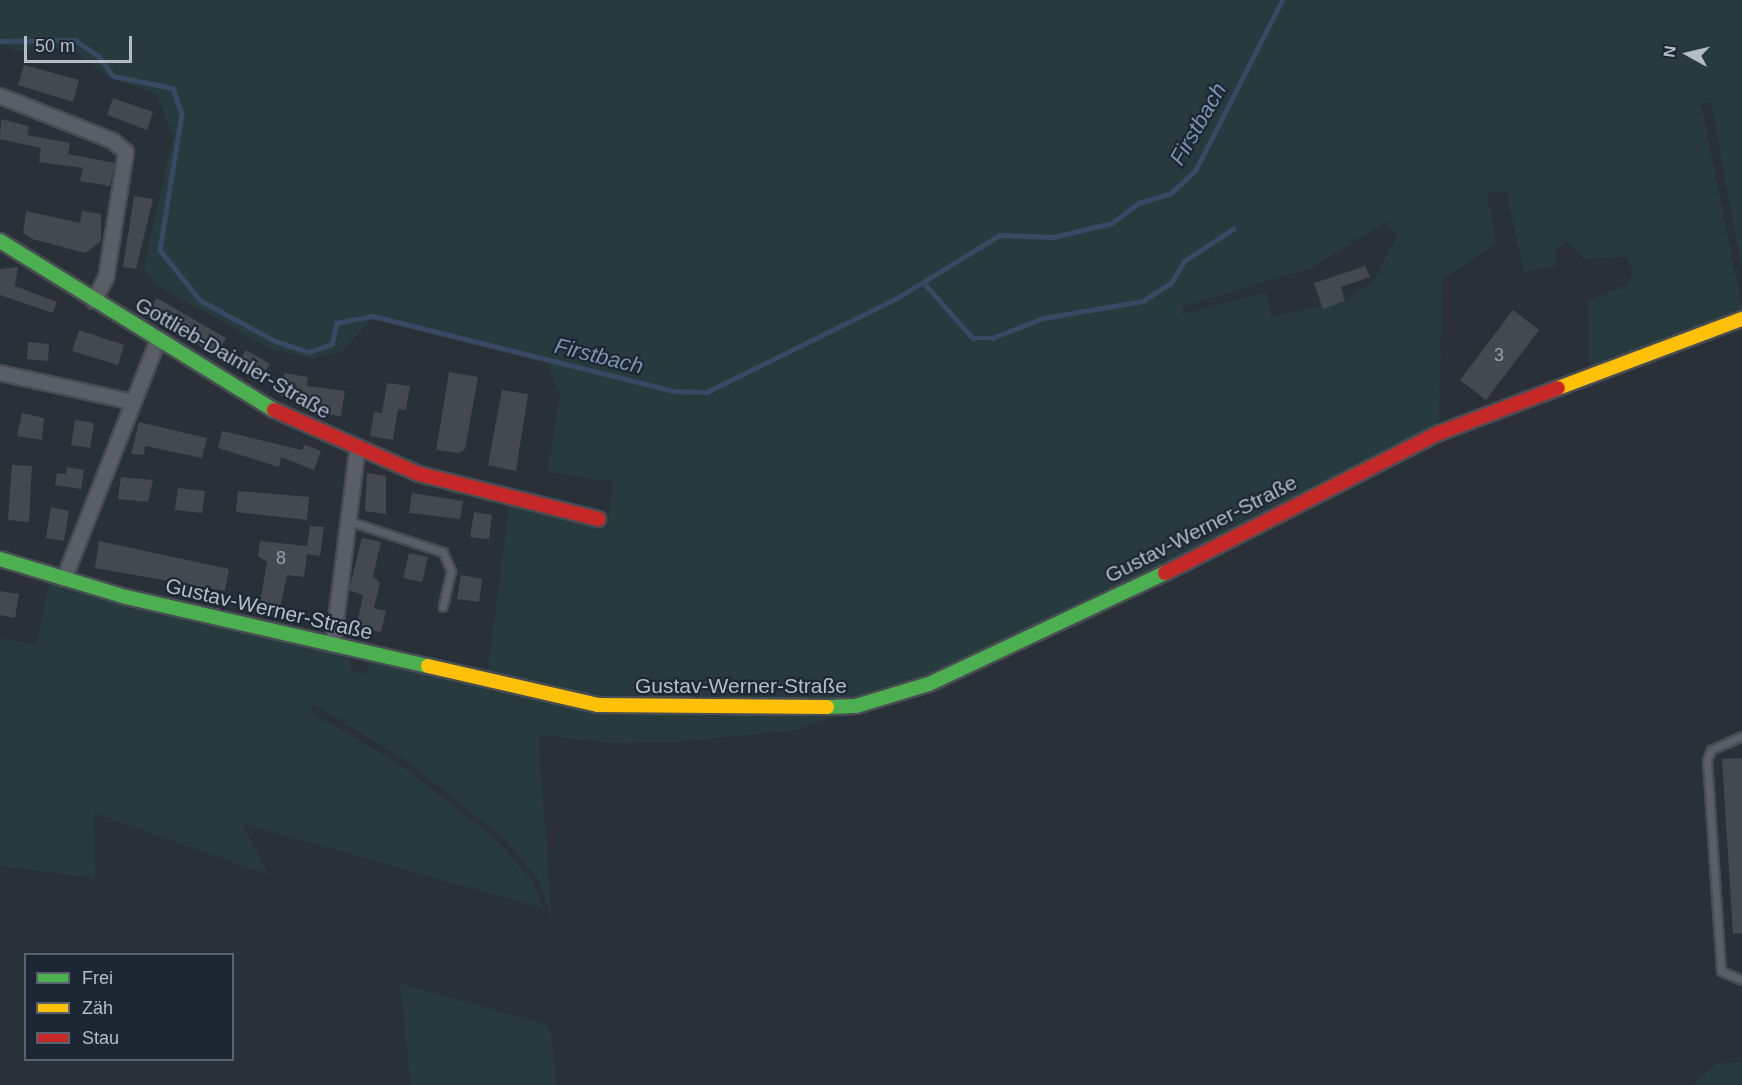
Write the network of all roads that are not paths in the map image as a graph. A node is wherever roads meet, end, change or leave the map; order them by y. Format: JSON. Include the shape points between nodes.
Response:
{"nodes":[{"id":1,"x":0,"y":96,"type":"edge"},
{"id":2,"x":0,"y":241,"type":"edge"},
{"id":3,"x":94,"y":301,"type":"junction"},
{"id":4,"x":1742,"y":319,"type":"edge"},
{"id":5,"x":158,"y":340,"type":"junction"},
{"id":6,"x":0,"y":373,"type":"edge"},
{"id":7,"x":133,"y":402,"type":"junction"},
{"id":8,"x":357,"y":451,"type":"junction"},
{"id":9,"x":598,"y":519,"type":"dead end"},
{"id":10,"x":349,"y":521,"type":"junction"},
{"id":11,"x":0,"y":558,"type":"edge"},
{"id":12,"x":64,"y":579,"type":"junction"},
{"id":13,"x":443,"y":607,"type":"dead end"},
{"id":14,"x":333,"y":645,"type":"junction"},
{"id":15,"x":1742,"y":736,"type":"edge"},
{"id":16,"x":1742,"y":980,"type":"edge"}],
"edges":[{"from":1,"to":3,"type":"street","via":[[113,141],[126,152],[106,278]]},
{"from":2,"to":3,"type":"street","name":"Gottlieb-Daimler-Straße"},
{"from":3,"to":5,"type":"street","name":"Gottlieb-Daimler-Straße"},
{"from":4,"to":14,"type":"street","name":"Gustav-Werner-Straße","via":[[1439,433],[1044,634],[875,702],[813,710],[641,709],[487,681]]},
{"from":5,"to":7,"type":"street"},
{"from":5,"to":8,"type":"street","name":"Gottlieb-Daimler-Straße","via":[[263,405]]},
{"from":6,"to":7,"type":"street"},
{"from":7,"to":12,"type":"street"},
{"from":8,"to":9,"type":"street","name":"Gottlieb-Daimler-Straße","via":[[510,501]]},
{"from":8,"to":10,"type":"street"},
{"from":10,"to":13,"type":"lane","via":[[443,552],[450,571]]},
{"from":10,"to":14,"type":"street"},
{"from":11,"to":12,"type":"street","name":"Gustav-Werner-Straße"},
{"from":12,"to":14,"type":"street","name":"Gustav-Werner-Straße"},
{"from":15,"to":16,"type":"lane","via":[[1711,750],[1707,760],[1721,970]]}]}
